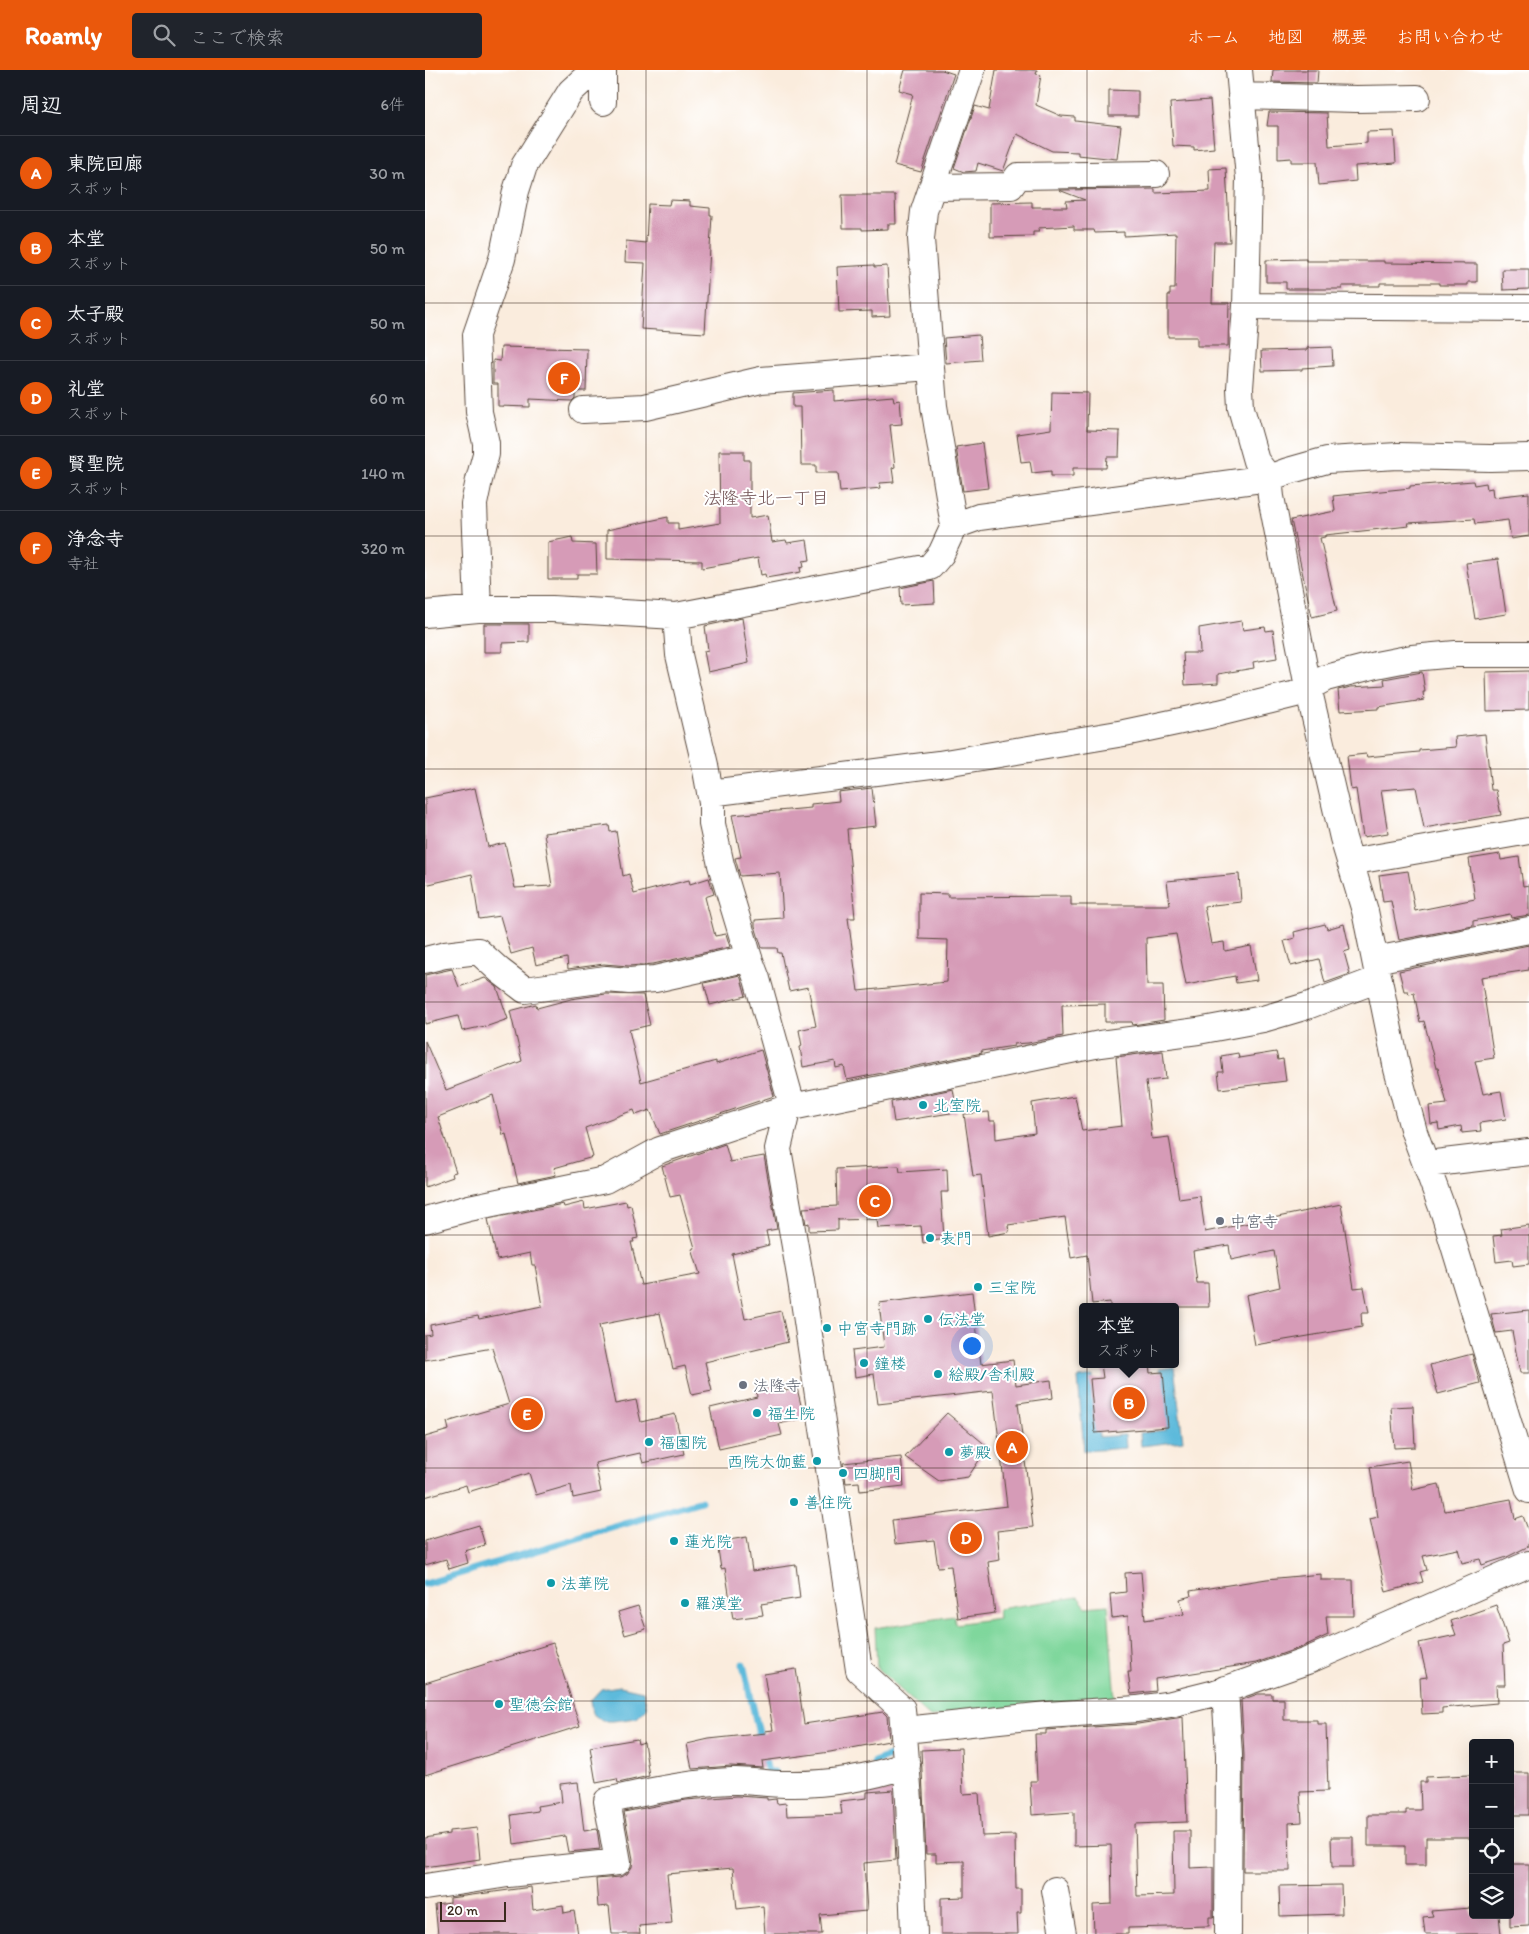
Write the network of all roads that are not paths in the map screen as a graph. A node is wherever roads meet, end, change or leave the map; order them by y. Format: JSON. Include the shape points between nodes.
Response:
{"nodes":[{"id":1,"x":594,"y":70,"type":"edge"},
{"id":2,"x":603,"y":70,"type":"edge"},
{"id":3,"x":972,"y":70,"type":"edge"},
{"id":4,"x":1239,"y":70,"type":"edge"},
{"id":5,"x":1241,"y":96,"type":"junction"},
{"id":6,"x":1417,"y":98,"type":"dead end"},
{"id":7,"x":603,"y":102,"type":"dead end"},
{"id":8,"x":1156,"y":174,"type":"dead end"},
{"id":9,"x":933,"y":187,"type":"junction"},
{"id":10,"x":1246,"y":306,"type":"junction"},
{"id":11,"x":1529,"y":308,"type":"edge"},
{"id":12,"x":930,"y":368,"type":"junction"},
{"id":13,"x":583,"y":410,"type":"dead end"},
{"id":14,"x":1529,"y":456,"type":"edge"},
{"id":15,"x":1269,"y":478,"type":"junction"},
{"id":16,"x":954,"y":526,"type":"junction"},
{"id":17,"x":478,"y":609,"type":"junction"},
{"id":18,"x":425,"y":614,"type":"edge"},
{"id":19,"x":676,"y":616,"type":"junction"},
{"id":20,"x":1529,"y":654,"type":"edge"},
{"id":21,"x":1308,"y":687,"type":"junction"},
{"id":22,"x":710,"y":793,"type":"junction"},
{"id":23,"x":1529,"y":831,"type":"edge"},
{"id":24,"x":1350,"y":862,"type":"junction"},
{"id":25,"x":1529,"y":930,"type":"edge"},
{"id":26,"x":749,"y":958,"type":"junction"},
{"id":27,"x":425,"y":960,"type":"edge"},
{"id":28,"x":1377,"y":970,"type":"junction"},
{"id":29,"x":787,"y":1108,"type":"junction"},
{"id":30,"x":1529,"y":1152,"type":"edge"},
{"id":31,"x":1427,"y":1164,"type":"junction"},
{"id":32,"x":425,"y":1220,"type":"edge"},
{"id":33,"x":1529,"y":1490,"type":"edge"},
{"id":34,"x":1529,"y":1564,"type":"edge"},
{"id":35,"x":1225,"y":1689,"type":"junction"},
{"id":36,"x":905,"y":1730,"type":"junction"},
{"id":37,"x":902,"y":1766,"type":"junction"},
{"id":38,"x":425,"y":1887,"type":"edge"},
{"id":39,"x":1055,"y":1890,"type":"dead end"},
{"id":40,"x":914,"y":1934,"type":"edge"},
{"id":41,"x":1063,"y":1934,"type":"edge"},
{"id":42,"x":1228,"y":1934,"type":"edge"}],
"edges":[{"from":1,"to":17,"type":"street","via":[[571,91],[524,166],[502,259],[476,335],[479,412],[486,443],[474,504]]},
{"from":2,"to":7,"type":"street"},
{"from":3,"to":9,"type":"street"},
{"from":4,"to":5,"type":"street"},
{"from":5,"to":6,"type":"street"},
{"from":5,"to":10,"type":"street","via":[[1249,178]]},
{"from":8,"to":9,"type":"street","via":[[1019,176],[1011,186]]},
{"from":9,"to":12,"type":"street","via":[[924,211],[921,239]]},
{"from":10,"to":11,"type":"street"},
{"from":10,"to":15,"type":"street","via":[[1241,408],[1256,461]]},
{"from":12,"to":13,"type":"street","via":[[761,380],[645,407]]},
{"from":12,"to":16,"type":"street"},
{"from":14,"to":15,"type":"street","via":[[1399,456],[1327,460]]},
{"from":15,"to":16,"type":"street","via":[[979,517]]},
{"from":15,"to":21,"type":"street"},
{"from":16,"to":19,"type":"street","via":[[941,554],[929,567]]},
{"from":17,"to":18,"type":"street"},
{"from":17,"to":19,"type":"street","via":[[552,609]]},
{"from":19,"to":22,"type":"street","via":[[679,655]]},
{"from":20,"to":21,"type":"street","via":[[1412,658],[1326,678]]},
{"from":21,"to":22,"type":"street","via":[[1296,694],[1229,711],[1124,733],[939,764]]},
{"from":21,"to":24,"type":"street"},
{"from":22,"to":26,"type":"street","via":[[712,824],[721,865]]},
{"from":23,"to":24,"type":"street"},
{"from":24,"to":28,"type":"street"},
{"from":25,"to":28,"type":"street"},
{"from":26,"to":27,"type":"street","via":[[655,979],[629,981],[606,978],[525,990],[478,951]]},
{"from":26,"to":29,"type":"street","via":[[790,1098]]},
{"from":28,"to":29,"type":"street","via":[[1326,1000],[1263,1019],[1082,1047]]},
{"from":28,"to":31,"type":"street","via":[[1397,1069],[1414,1132]]},
{"from":29,"to":32,"type":"street","via":[[660,1150],[605,1180]]},
{"from":29,"to":36,"type":"street","via":[[779,1149],[859,1670],[901,1709]]},
{"from":30,"to":31,"type":"street"},
{"from":31,"to":33,"type":"street"},
{"from":34,"to":35,"type":"street","via":[[1307,1661]]},
{"from":35,"to":36,"type":"street","via":[[1171,1704],[1137,1709]]},
{"from":35,"to":42,"type":"street","via":[[1229,1755]]},
{"from":36,"to":37,"type":"street"},
{"from":37,"to":38,"type":"street","via":[[837,1781],[801,1784],[732,1780],[657,1789],[607,1801],[618,1862]]},
{"from":37,"to":40,"type":"street"},
{"from":39,"to":41,"type":"street"}]}
